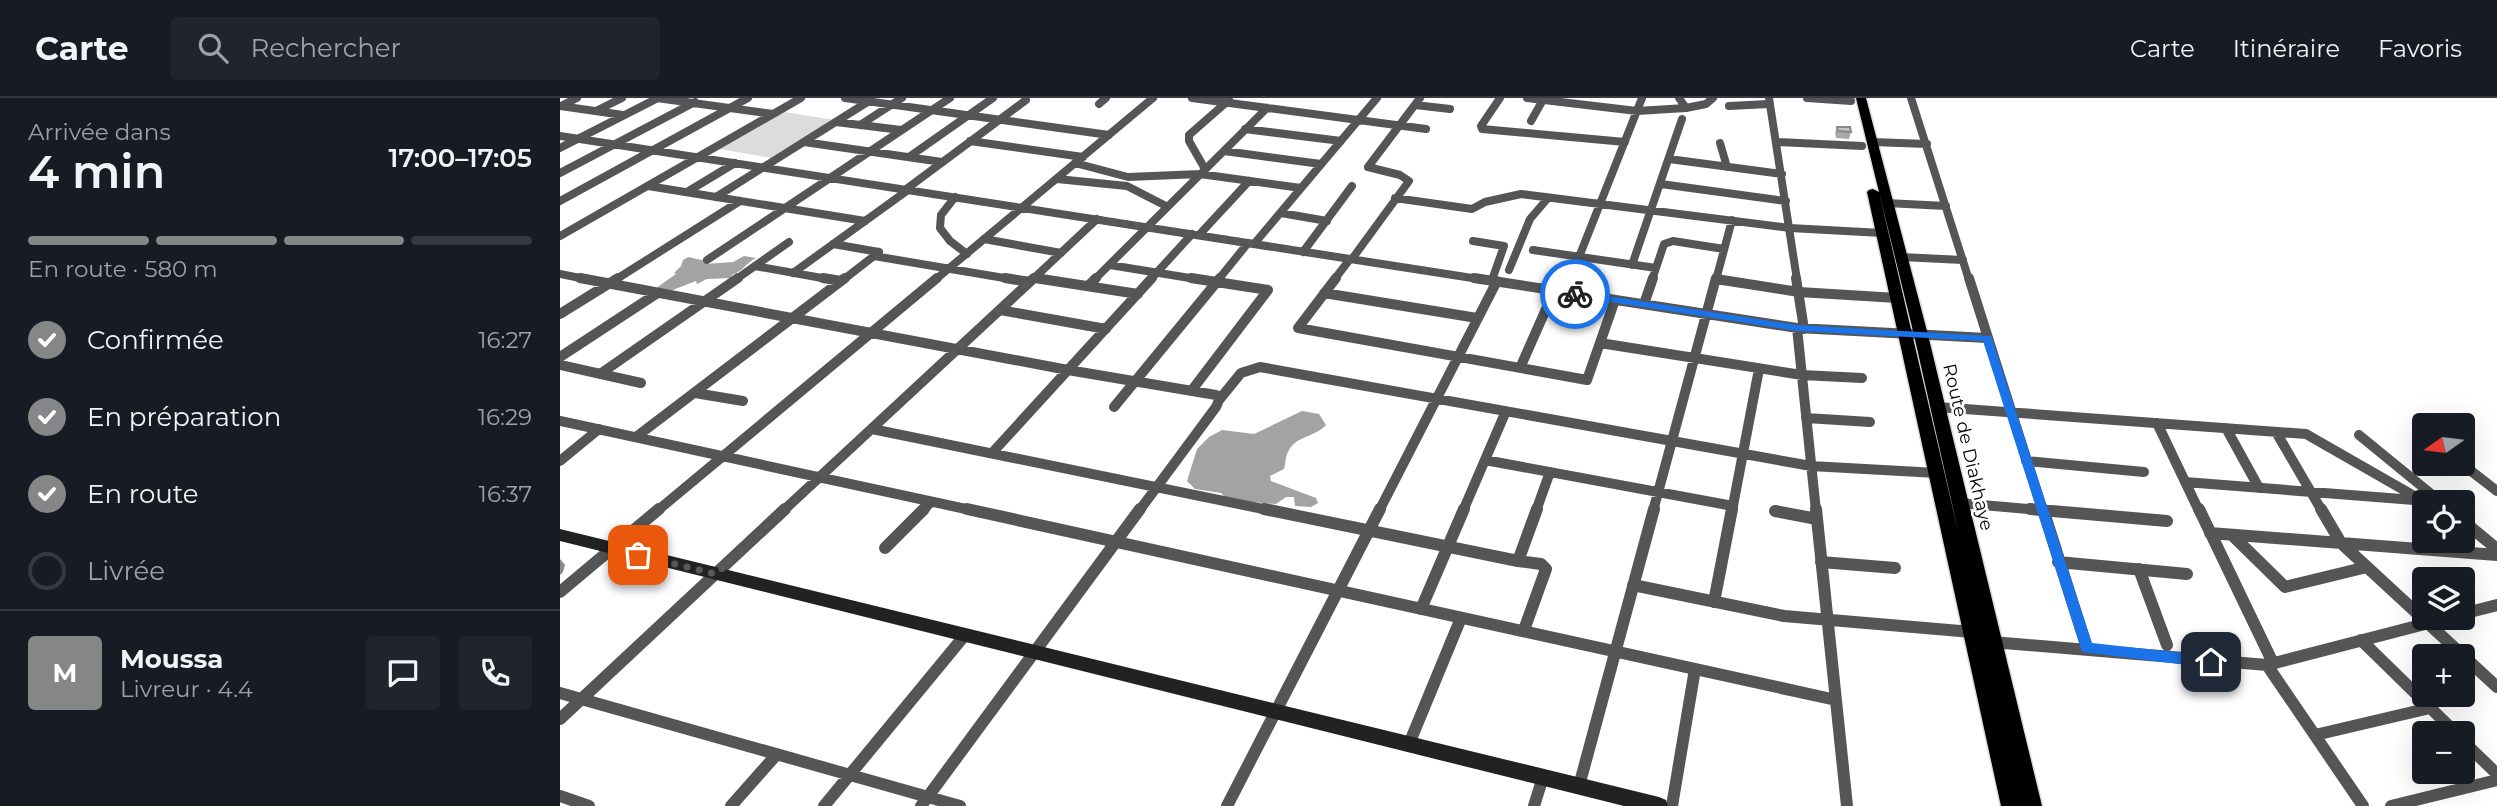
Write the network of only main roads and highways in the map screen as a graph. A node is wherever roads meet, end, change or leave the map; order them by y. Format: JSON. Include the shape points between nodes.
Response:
{"nodes":[{"id":1,"x":1854,"y":99,"type":"edge"},
{"id":2,"x":1867,"y":144,"type":"junction"},
{"id":3,"x":2011,"y":806,"type":"edge"},
{"id":4,"x":2031,"y":806,"type":"edge"}],
"edges":[{"from":1,"to":2,"type":"main road","name":"Route de Diakhaye"},
{"from":2,"to":3,"type":"main road","name":"Route de Diakhaye","via":[[1882,233]]},
{"from":2,"to":4,"type":"main road","name":"Route de Diakhaye","via":[[1921,335]]}]}
